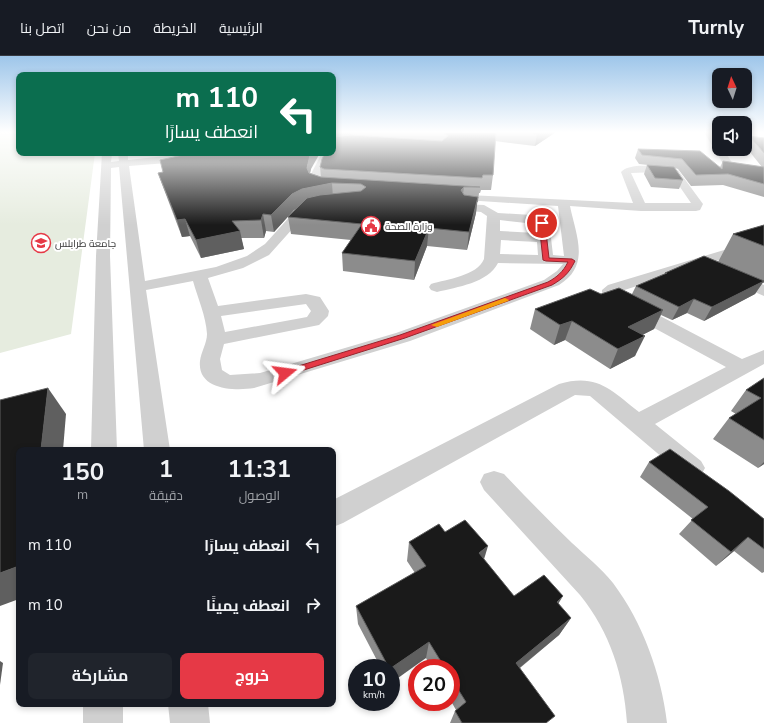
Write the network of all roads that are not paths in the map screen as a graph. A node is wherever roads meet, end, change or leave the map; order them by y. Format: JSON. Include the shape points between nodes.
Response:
{"nodes":[{"id":1,"x":115,"y":163,"type":"edge"},
{"id":2,"x":117,"y":163,"type":"edge"},
{"id":3,"x":321,"y":163,"type":"edge"},
{"id":4,"x":728,"y":163,"type":"edge"},
{"id":5,"x":764,"y":174,"type":"edge"},
{"id":6,"x":346,"y":189,"type":"edge"},
{"id":7,"x":564,"y":203,"type":"junction"},
{"id":8,"x":326,"y":204,"type":"edge"},
{"id":9,"x":641,"y":207,"type":"junction"},
{"id":10,"x":493,"y":216,"type":"junction"},
{"id":11,"x":493,"y":235,"type":"junction"},
{"id":12,"x":544,"y":238,"type":"junction"},
{"id":13,"x":764,"y":242,"type":"edge"},
{"id":14,"x":492,"y":258,"type":"junction"},
{"id":15,"x":546,"y":260,"type":"junction"},
{"id":16,"x":572,"y":261,"type":"junction"},
{"id":17,"x":699,"y":262,"type":"junction"},
{"id":18,"x":199,"y":274,"type":"junction"},
{"id":19,"x":138,"y":287,"type":"junction"},
{"id":20,"x":437,"y":287,"type":"dead end"},
{"id":21,"x":764,"y":291,"type":"edge"},
{"id":22,"x":210,"y":312,"type":"junction"},
{"id":23,"x":216,"y":340,"type":"junction"},
{"id":24,"x":764,"y":356,"type":"edge"},
{"id":25,"x":741,"y":367,"type":"junction"},
{"id":26,"x":637,"y":423,"type":"junction"},
{"id":27,"x":104,"y":447,"type":"edge"},
{"id":28,"x":157,"y":447,"type":"edge"},
{"id":29,"x":494,"y":482,"type":"dead end"},
{"id":30,"x":710,"y":482,"type":"edge"},
{"id":31,"x":336,"y":512,"type":"edge"},
{"id":32,"x":103,"y":707,"type":"edge"},
{"id":33,"x":188,"y":707,"type":"edge"},
{"id":34,"x":103,"y":723,"type":"edge"},
{"id":35,"x":190,"y":723,"type":"edge"},
{"id":36,"x":647,"y":723,"type":"edge"}],
"edges":[{"from":1,"to":27,"type":"street","via":[[103,256]]},
{"from":2,"to":19,"type":"street"},
{"from":3,"to":6,"type":"street","via":[[315,184],[323,188]]},
{"from":4,"to":5,"type":"street","via":[[732,170]]},
{"from":7,"to":9,"type":"street"},
{"from":7,"to":10,"type":"street","via":[[441,200],[484,209],[492,212]]},
{"from":7,"to":16,"type":"street"},
{"from":8,"to":18,"type":"street","via":[[304,210],[271,246],[252,259]]},
{"from":9,"to":9,"type":"street","via":[[687,208],[696,207],[697,204],[674,172],[629,170],[626,172]]},
{"from":10,"to":11,"type":"street"},
{"from":10,"to":12,"type":"street","via":[[539,220],[542,223]]},
{"from":11,"to":12,"type":"street"},
{"from":11,"to":14,"type":"street"},
{"from":12,"to":15,"type":"street"},
{"from":13,"to":17,"type":"street"},
{"from":14,"to":15,"type":"street"},
{"from":14,"to":20,"type":"street","via":[[490,265],[482,272]]},
{"from":15,"to":16,"type":"street"},
{"from":16,"to":23,"type":"street","via":[[564,274],[550,283],[402,337],[260,380],[245,383],[218,378],[212,372],[210,363]]},
{"from":17,"to":21,"type":"street"},
{"from":17,"to":25,"type":"street","via":[[614,288],[610,293],[616,300]]},
{"from":18,"to":19,"type":"street"},
{"from":18,"to":22,"type":"street"},
{"from":19,"to":28,"type":"street"},
{"from":22,"to":23,"type":"street"},
{"from":22,"to":23,"type":"street","via":[[306,299],[314,301],[320,311],[319,316],[313,321]]},
{"from":24,"to":25,"type":"street"},
{"from":25,"to":26,"type":"street"},
{"from":26,"to":30,"type":"street"},
{"from":26,"to":31,"type":"street","via":[[598,391],[576,386]]},
{"from":29,"to":36,"type":"street","via":[[600,595],[616,620],[630,648],[640,678]]},
{"from":32,"to":34,"type":"street"},
{"from":33,"to":35,"type":"street"}]}
